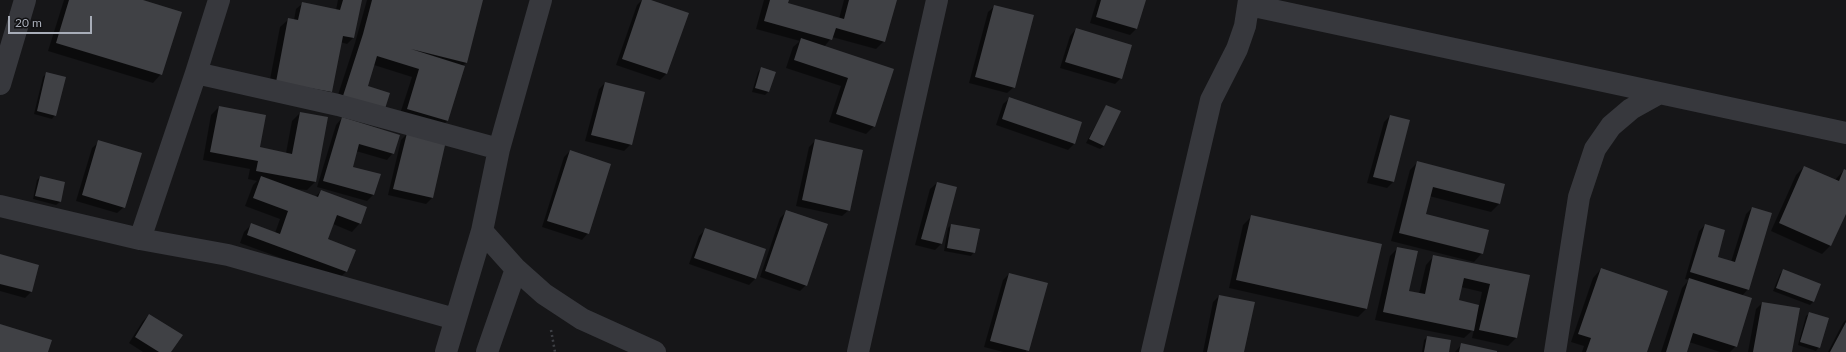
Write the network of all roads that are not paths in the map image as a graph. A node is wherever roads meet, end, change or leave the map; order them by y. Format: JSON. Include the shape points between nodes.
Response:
{"nodes":[{"id":1,"x":25,"y":0,"type":"edge"},
{"id":2,"x":219,"y":0,"type":"edge"},
{"id":3,"x":541,"y":0,"type":"edge"},
{"id":4,"x":937,"y":0,"type":"edge"},
{"id":5,"x":1249,"y":3,"type":"edge"},
{"id":6,"x":196,"y":73,"type":"junction"},
{"id":7,"x":0,"y":84,"type":"edge"},
{"id":8,"x":1658,"y":94,"type":"junction"},
{"id":9,"x":1846,"y":133,"type":"edge"},
{"id":10,"x":499,"y":148,"type":"junction"},
{"id":11,"x":0,"y":206,"type":"edge"},
{"id":12,"x":482,"y":231,"type":"junction"},
{"id":13,"x":140,"y":238,"type":"junction"},
{"id":14,"x":516,"y":269,"type":"junction"},
{"id":15,"x":454,"y":319,"type":"junction"},
{"id":16,"x":446,"y":352,"type":"edge"},
{"id":17,"x":487,"y":352,"type":"edge"},
{"id":18,"x":655,"y":352,"type":"edge"},
{"id":19,"x":858,"y":352,"type":"edge"},
{"id":20,"x":1152,"y":352,"type":"edge"},
{"id":21,"x":1555,"y":352,"type":"edge"}],
"edges":[{"from":1,"to":7,"type":"street"},
{"from":2,"to":6,"type":"street"},
{"from":3,"to":10,"type":"street"},
{"from":4,"to":19,"type":"street"},
{"from":5,"to":8,"type":"street"},
{"from":5,"to":20,"type":"street","via":[[1237,49],[1211,100]]},
{"from":6,"to":10,"type":"street","via":[[338,105]]},
{"from":6,"to":13,"type":"street"},
{"from":8,"to":9,"type":"street"},
{"from":8,"to":21,"type":"street","via":[[1631,109],[1611,126],[1595,149],[1579,197]]},
{"from":10,"to":12,"type":"street"},
{"from":11,"to":13,"type":"street"},
{"from":12,"to":14,"type":"street"},
{"from":12,"to":15,"type":"street"},
{"from":13,"to":15,"type":"street","via":[[228,255]]},
{"from":14,"to":17,"type":"street"},
{"from":14,"to":18,"type":"street","via":[[544,294],[582,319]]},
{"from":15,"to":16,"type":"street"}]}
